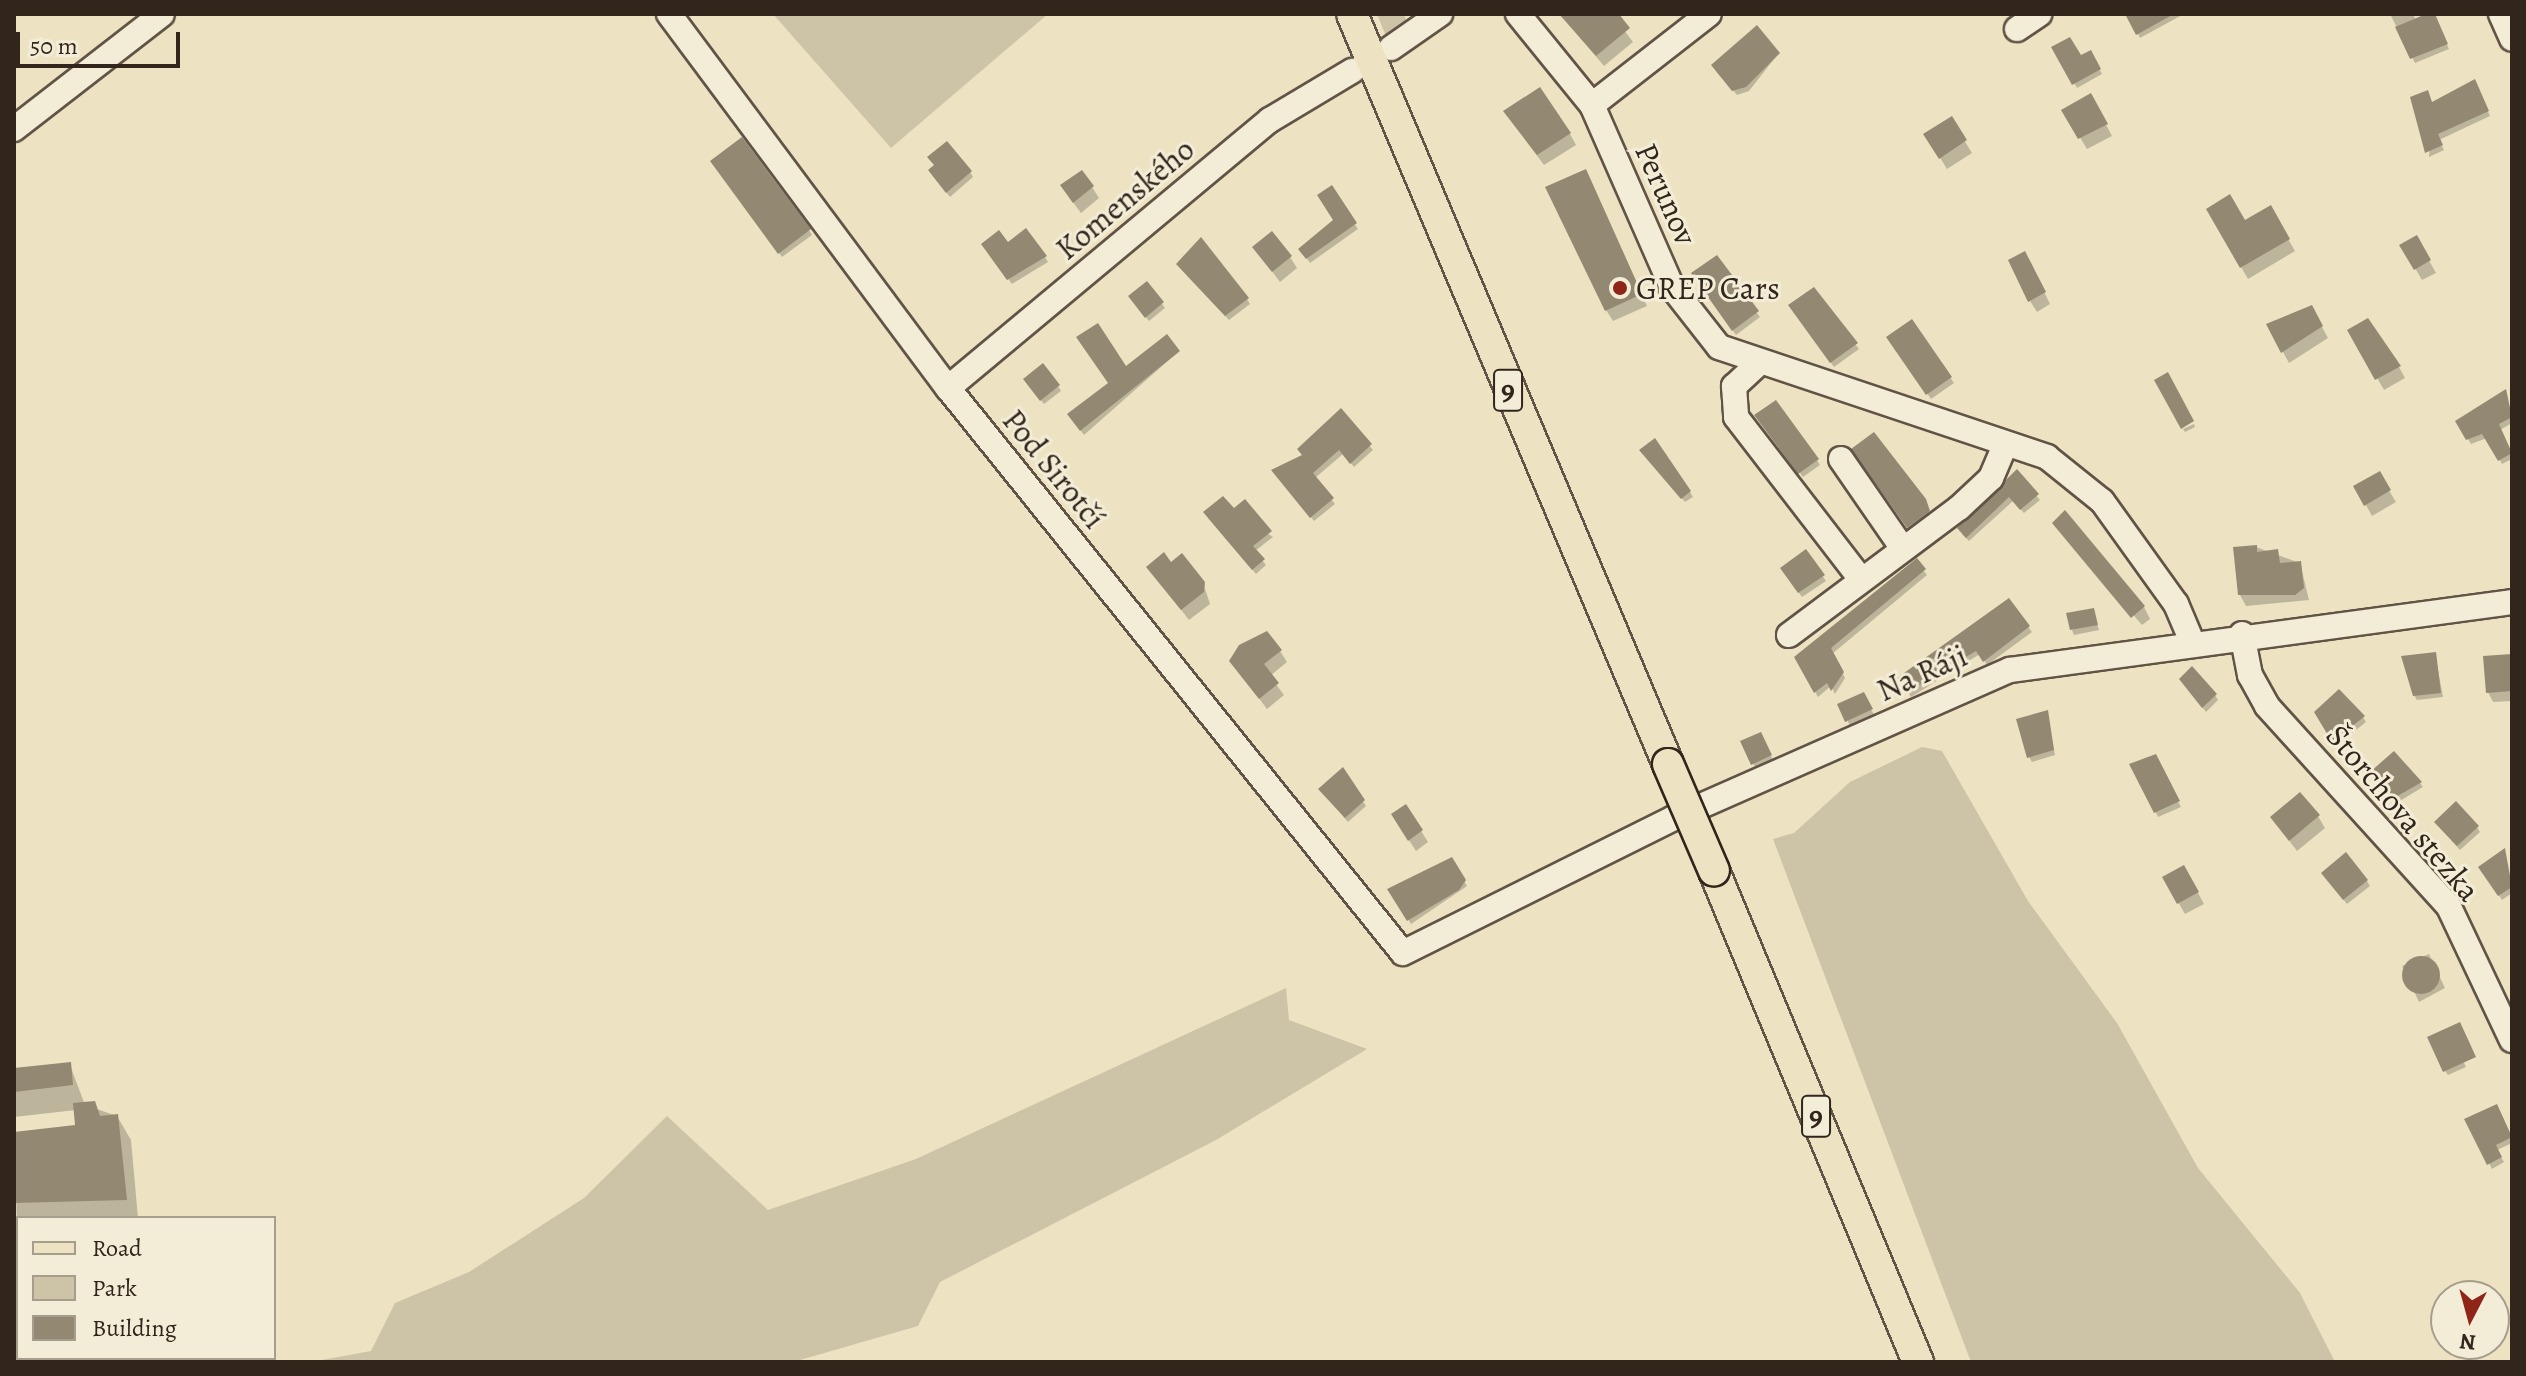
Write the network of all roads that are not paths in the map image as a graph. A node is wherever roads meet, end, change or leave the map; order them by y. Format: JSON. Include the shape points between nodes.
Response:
{"nodes":[{"id":1,"x":162,"y":14,"type":"edge"},
{"id":2,"x":669,"y":14,"type":"edge"},
{"id":3,"x":1352,"y":14,"type":"edge"},
{"id":4,"x":1440,"y":14,"type":"edge"},
{"id":5,"x":1518,"y":14,"type":"edge"},
{"id":6,"x":1709,"y":14,"type":"edge"},
{"id":7,"x":2039,"y":14,"type":"edge"},
{"id":8,"x":2501,"y":14,"type":"edge"},
{"id":9,"x":2017,"y":29,"type":"dead end"},
{"id":10,"x":2512,"y":39,"type":"edge"},
{"id":11,"x":1391,"y":48,"type":"dead end"},
{"id":12,"x":1352,"y":71,"type":"dead end"},
{"id":13,"x":1592,"y":105,"type":"junction"},
{"id":14,"x":14,"y":129,"type":"edge"},
{"id":15,"x":1758,"y":364,"type":"junction"},
{"id":16,"x":948,"y":388,"type":"junction"},
{"id":17,"x":2004,"y":447,"type":"junction"},
{"id":18,"x":1841,"y":459,"type":"dead end"},
{"id":19,"x":1903,"y":549,"type":"junction"},
{"id":20,"x":1859,"y":577,"type":"junction"},
{"id":21,"x":2512,"y":602,"type":"edge"},
{"id":22,"x":2242,"y":634,"type":"junction"},
{"id":23,"x":1789,"y":635,"type":"dead end"},
{"id":24,"x":2191,"y":640,"type":"junction"},
{"id":25,"x":1403,"y":953,"type":"joint"},
{"id":26,"x":2512,"y":1040,"type":"edge"},
{"id":27,"x":1918,"y":1362,"type":"edge"}],
"edges":[{"from":1,"to":14,"type":"street"},
{"from":2,"to":16,"type":"street","name":"Pod Sirotčí"},
{"from":3,"to":27,"type":"main road","number":"9","bridge":true},
{"from":4,"to":11,"type":"street"},
{"from":5,"to":13,"type":"street","name":"Perunov"},
{"from":6,"to":13,"type":"street"},
{"from":7,"to":9,"type":"street"},
{"from":8,"to":10,"type":"street"},
{"from":12,"to":16,"type":"street","name":"Komenského","via":[[1270,120]]},
{"from":13,"to":15,"type":"street","name":"Perunov","via":[[1672,287],[1719,347]]},
{"from":15,"to":17,"type":"street","name":"Perunov"},
{"from":15,"to":20,"type":"street","via":[[1734,386],[1736,417]]},
{"from":16,"to":25,"type":"street","name":"Pod Sirotčí"},
{"from":17,"to":19,"type":"street","via":[[1979,491]]},
{"from":17,"to":24,"type":"street","name":"Perunov","via":[[2047,457],[2079,477],[2176,604]]},
{"from":18,"to":19,"type":"street"},
{"from":19,"to":20,"type":"street"},
{"from":20,"to":23,"type":"street"},
{"from":21,"to":22,"type":"street","name":"Na Ráji"},
{"from":22,"to":24,"type":"street","name":"Na Ráji"},
{"from":22,"to":26,"type":"street","name":"Štorchova stezka","via":[[2250,675],[2267,706],[2449,907]]},
{"from":24,"to":25,"type":"street","name":"Na Ráji","via":[[2010,670],[1674,818]]}]}
